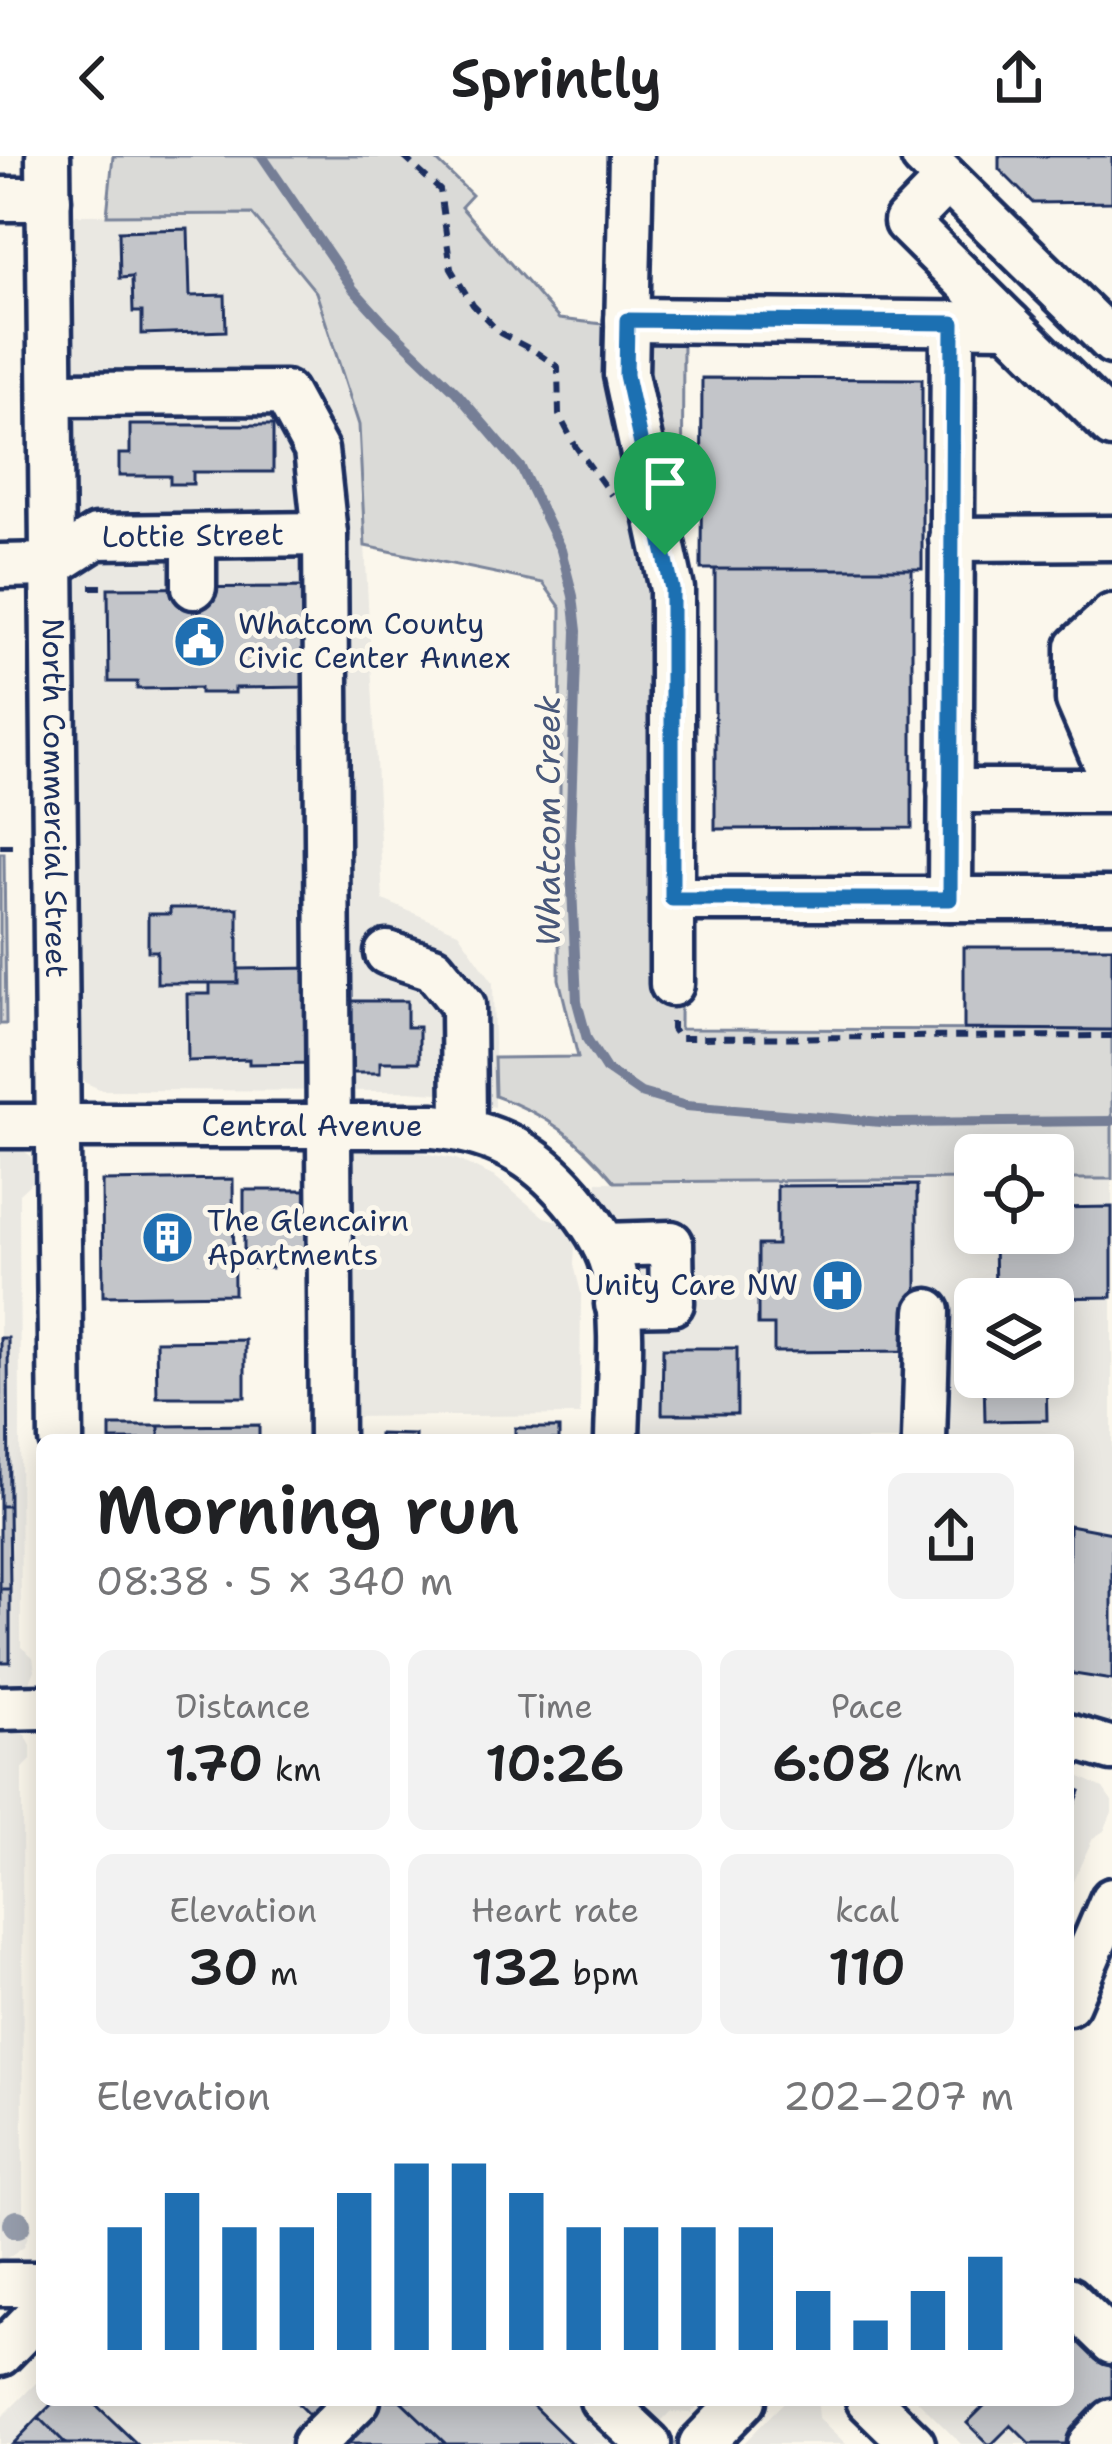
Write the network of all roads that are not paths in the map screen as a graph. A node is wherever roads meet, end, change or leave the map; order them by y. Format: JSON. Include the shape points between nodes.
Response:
{"nodes":[{"id":1,"x":48,"y":156,"type":"edge"},
{"id":2,"x":631,"y":156,"type":"edge"},
{"id":3,"x":935,"y":164,"type":"edge"},
{"id":4,"x":0,"y":199,"type":"edge"},
{"id":5,"x":49,"y":199,"type":"junction"},
{"id":6,"x":627,"y":320,"type":"junction"},
{"id":7,"x":953,"y":323,"type":"junction"},
{"id":8,"x":1009,"y":324,"type":"junction"},
{"id":9,"x":1112,"y":342,"type":"edge"},
{"id":10,"x":51,"y":394,"type":"junction"},
{"id":11,"x":1112,"y":426,"type":"edge"},
{"id":12,"x":325,"y":534,"type":"junction"},
{"id":13,"x":194,"y":536,"type":"junction"},
{"id":14,"x":951,"y":538,"type":"junction"},
{"id":15,"x":1112,"y":538,"type":"edge"},
{"id":16,"x":52,"y":565,"type":"junction"},
{"id":17,"x":0,"y":566,"type":"edge"},
{"id":18,"x":194,"y":587,"type":"dead end"},
{"id":19,"x":1112,"y":616,"type":"edge"},
{"id":20,"x":1112,"y":659,"type":"edge"},
{"id":21,"x":1111,"y":781,"type":"edge"},
{"id":22,"x":950,"y":791,"type":"junction"},
{"id":23,"x":672,"y":899,"type":"junction"},
{"id":24,"x":950,"y":899,"type":"junction"},
{"id":25,"x":1112,"y":899,"type":"edge"},
{"id":26,"x":387,"y":952,"type":"dead end"},
{"id":27,"x":672,"y":984,"type":"dead end"},
{"id":28,"x":0,"y":1126,"type":"edge"},
{"id":29,"x":57,"y":1126,"type":"junction"},
{"id":30,"x":328,"y":1126,"type":"junction"},
{"id":31,"x":464,"y":1129,"type":"junction"},
{"id":32,"x":597,"y":1233,"type":"junction"},
{"id":33,"x":617,"y":1304,"type":"junction"},
{"id":34,"x":928,"y":1310,"type":"dead end"},
{"id":35,"x":61,"y":1434,"type":"edge"},
{"id":36,"x":331,"y":1434,"type":"edge"},
{"id":37,"x":617,"y":1434,"type":"edge"},
{"id":38,"x":924,"y":1434,"type":"edge"},
{"id":39,"x":36,"y":1707,"type":"edge"},
{"id":40,"x":0,"y":1708,"type":"edge"},
{"id":41,"x":1074,"y":1738,"type":"edge"},
{"id":42,"x":1112,"y":1749,"type":"edge"},
{"id":43,"x":1112,"y":1900,"type":"edge"},
{"id":44,"x":1074,"y":1989,"type":"edge"},
{"id":45,"x":0,"y":2284,"type":"edge"},
{"id":46,"x":36,"y":2284,"type":"edge"},
{"id":47,"x":1074,"y":2305,"type":"edge"},
{"id":48,"x":36,"y":2317,"type":"edge"},
{"id":49,"x":1112,"y":2342,"type":"edge"},
{"id":50,"x":0,"y":2354,"type":"edge"},
{"id":51,"x":352,"y":2406,"type":"edge"},
{"id":52,"x":608,"y":2406,"type":"edge"},
{"id":53,"x":739,"y":2406,"type":"edge"},
{"id":54,"x":874,"y":2406,"type":"edge"},
{"id":55,"x":1112,"y":2421,"type":"edge"},
{"id":56,"x":706,"y":2442,"type":"edge"},
{"id":57,"x":314,"y":2444,"type":"edge"},
{"id":58,"x":649,"y":2444,"type":"edge"},
{"id":59,"x":913,"y":2444,"type":"edge"},
{"id":60,"x":1090,"y":2444,"type":"edge"}],
"edges":[{"from":1,"to":5,"type":"street","name":"North Commercial Street"},
{"from":2,"to":6,"type":"street"},
{"from":3,"to":8,"type":"street","via":[[906,222]]},
{"from":3,"to":9,"type":"street"},
{"from":4,"to":5,"type":"street"},
{"from":5,"to":10,"type":"street","name":"North Commercial Street"},
{"from":6,"to":7,"type":"street"},
{"from":6,"to":23,"type":"street","via":[[626,375],[672,589]]},
{"from":7,"to":8,"type":"street"},
{"from":7,"to":14,"type":"street"},
{"from":8,"to":11,"type":"street"},
{"from":10,"to":12,"type":"street","via":[[285,393],[316,450]]},
{"from":10,"to":16,"type":"street","name":"North Commercial Street"},
{"from":12,"to":13,"type":"street","name":"Lottie Street"},
{"from":12,"to":30,"type":"street"},
{"from":13,"to":16,"type":"street","name":"Lottie Street","via":[[96,537]]},
{"from":13,"to":18,"type":"street"},
{"from":14,"to":15,"type":"street"},
{"from":14,"to":22,"type":"street"},
{"from":16,"to":17,"type":"street","name":"Lottie Street"},
{"from":16,"to":29,"type":"street","name":"North Commercial Street"},
{"from":19,"to":21,"type":"street","via":[[1078,646],[1078,700]]},
{"from":20,"to":21,"type":"street"},
{"from":21,"to":22,"type":"street"},
{"from":22,"to":24,"type":"street"},
{"from":23,"to":24,"type":"street"},
{"from":23,"to":27,"type":"street"},
{"from":24,"to":25,"type":"street"},
{"from":26,"to":31,"type":"street","via":[[434,968],[463,1004]]},
{"from":28,"to":29,"type":"street","name":"Central Avenue"},
{"from":29,"to":30,"type":"street","name":"Central Avenue"},
{"from":29,"to":35,"type":"street","name":"North Commercial Street"},
{"from":30,"to":31,"type":"street","name":"Central Avenue"},
{"from":30,"to":36,"type":"street"},
{"from":31,"to":32,"type":"street","name":"Central Avenue","via":[[521,1153],[565,1190]]},
{"from":32,"to":33,"type":"street"},
{"from":32,"to":33,"type":"street","via":[[671,1243],[672,1303]]},
{"from":33,"to":37,"type":"street"},
{"from":34,"to":38,"type":"street"},
{"from":39,"to":40,"type":"street"},
{"from":41,"to":42,"type":"street"},
{"from":43,"to":44,"type":"street"},
{"from":45,"to":46,"type":"street"},
{"from":47,"to":49,"type":"street"},
{"from":48,"to":50,"type":"street"},
{"from":51,"to":57,"type":"street"},
{"from":52,"to":58,"type":"street"},
{"from":53,"to":56,"type":"street"},
{"from":54,"to":59,"type":"street"},
{"from":55,"to":60,"type":"street"}]}
